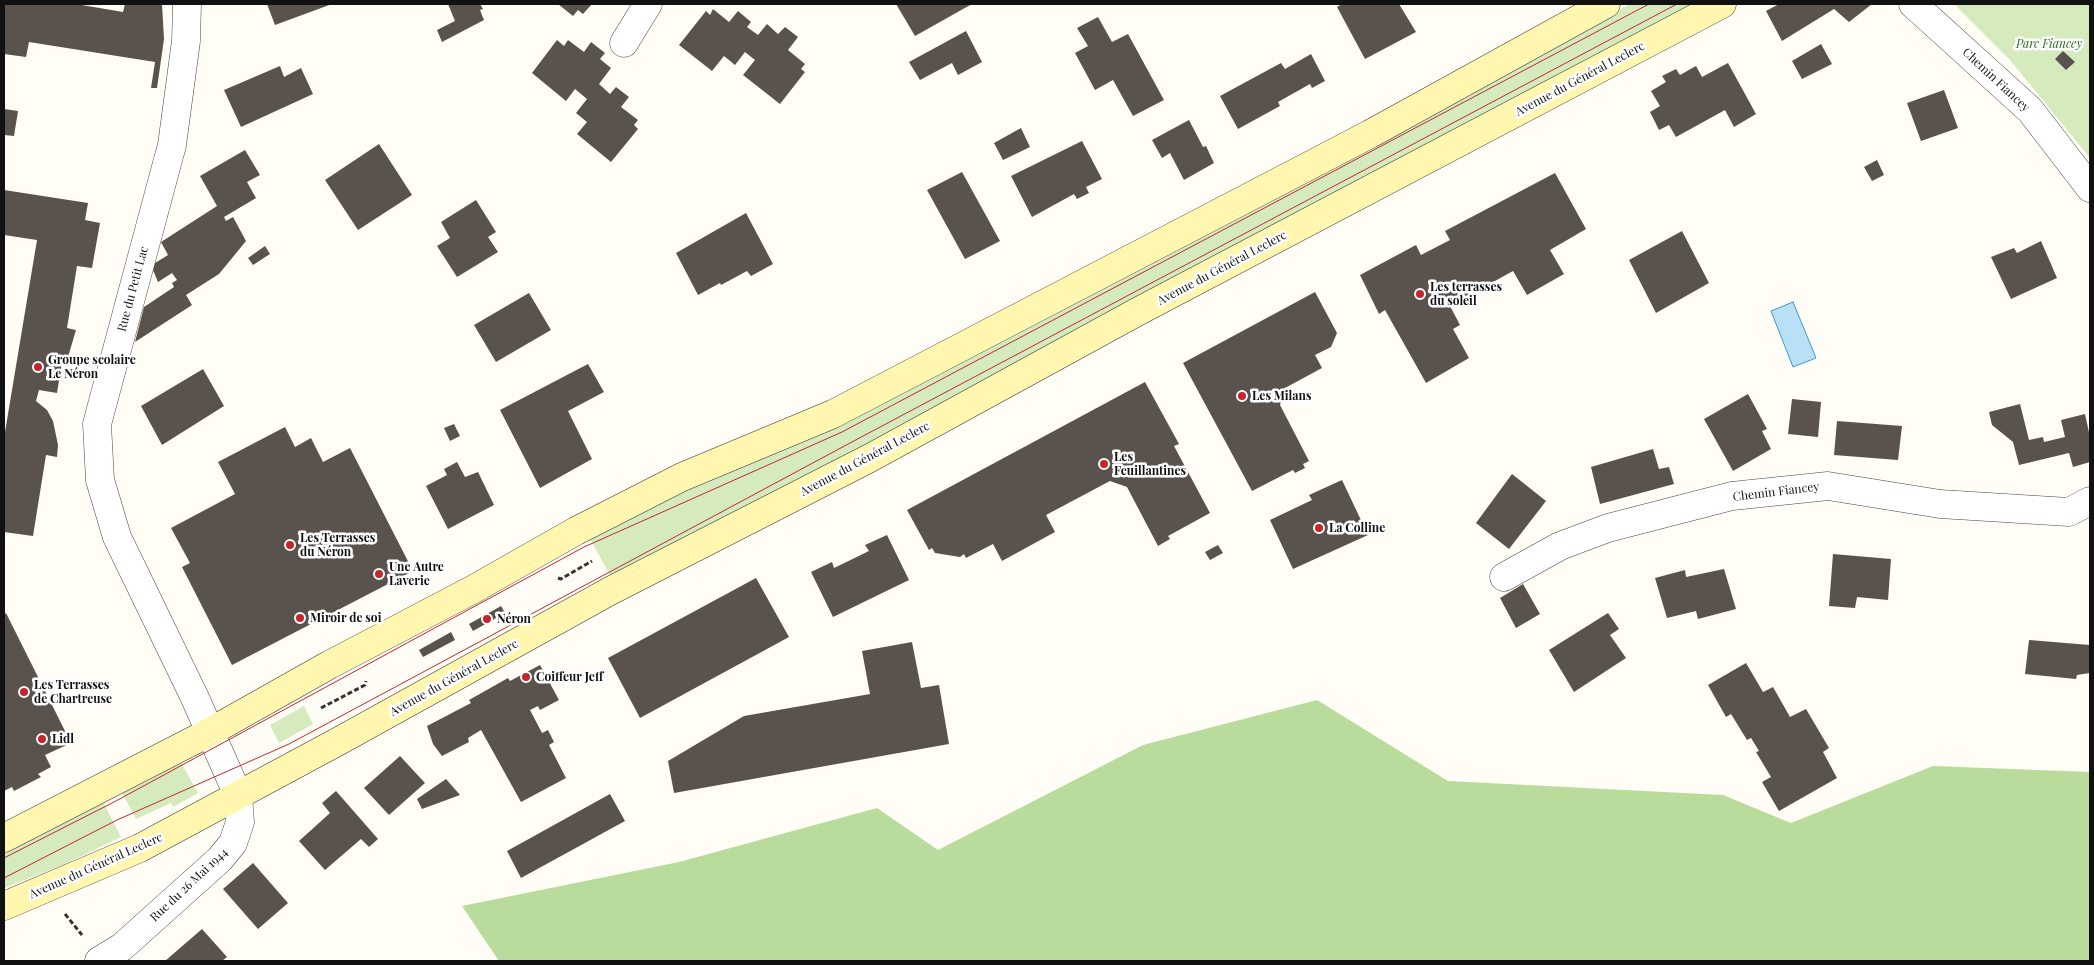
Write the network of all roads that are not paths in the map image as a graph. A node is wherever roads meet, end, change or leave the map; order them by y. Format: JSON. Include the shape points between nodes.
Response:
{"nodes":[{"id":1,"x":187,"y":4,"type":"edge"},
{"id":2,"x":648,"y":4,"type":"edge"},
{"id":3,"x":1606,"y":4,"type":"edge"},
{"id":4,"x":1722,"y":4,"type":"edge"},
{"id":5,"x":1913,"y":4,"type":"edge"},
{"id":6,"x":624,"y":43,"type":"dead end"},
{"id":7,"x":2090,"y":188,"type":"edge"},
{"id":8,"x":2090,"y":501,"type":"edge"},
{"id":9,"x":1504,"y":577,"type":"dead end"},
{"id":10,"x":210,"y":732,"type":"junction"},
{"id":11,"x":238,"y":795,"type":"junction"},
{"id":12,"x":4,"y":838,"type":"edge"},
{"id":13,"x":4,"y":906,"type":"edge"},
{"id":14,"x":93,"y":952,"type":"edge"}],
"edges":[{"from":1,"to":10,"type":"street","name":"Rue du Petit Lac","via":[[186,41],[172,145],[97,424],[100,480],[117,536]]},
{"from":2,"to":6,"type":"street"},
{"from":3,"to":10,"type":"main road","via":[[1370,134],[833,414],[682,477],[576,531]]},
{"from":4,"to":11,"type":"main road","name":"Avenue du Général Leclerc","via":[[1155,303],[870,458],[610,591]]},
{"from":5,"to":7,"type":"street","name":"Chemin Fiancey","via":[[2030,110]]},
{"from":8,"to":9,"type":"street","name":"Chemin Fiancey","via":[[2069,512],[1940,504],[1828,486],[1732,496],[1608,528],[1560,546]]},
{"from":10,"to":11,"type":"street","name":"Rue du 26 Mai 1944"},
{"from":10,"to":12,"type":"main road"},
{"from":11,"to":13,"type":"main road","name":"Avenue du Général Leclerc","via":[[140,848]]},
{"from":11,"to":14,"type":"street","name":"Rue du 26 Mai 1944","via":[[240,822],[233,843],[220,859],[122,947]]}]}
